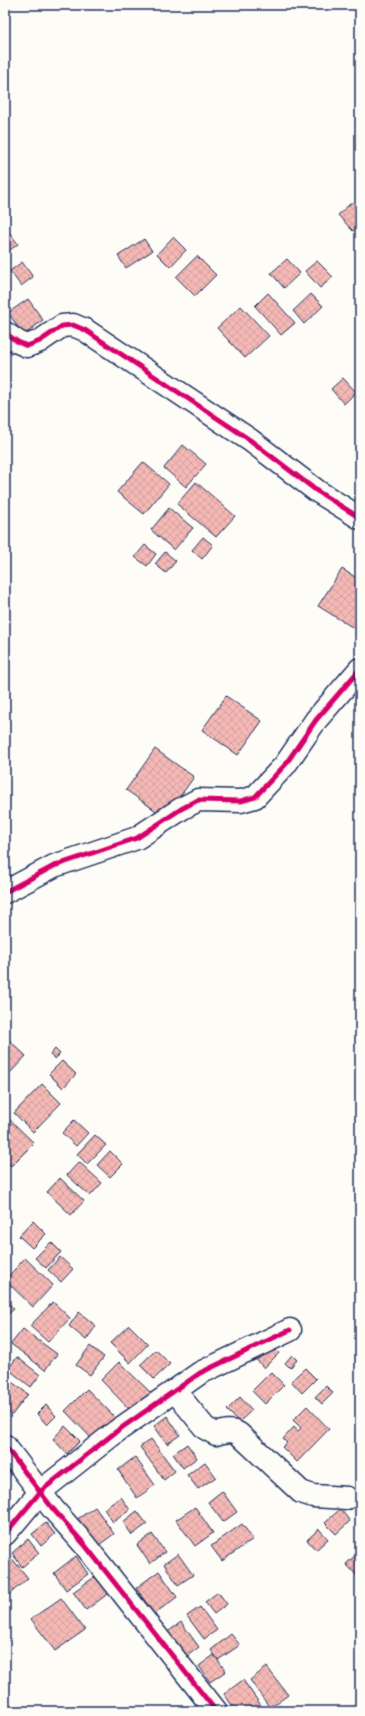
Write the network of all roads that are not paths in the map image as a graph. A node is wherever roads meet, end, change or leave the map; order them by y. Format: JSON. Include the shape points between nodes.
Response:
{"nodes":[{"id":1,"x":5,"y":332,"type":"edge"},
{"id":2,"x":360,"y":518,"type":"edge"},
{"id":3,"x":360,"y":669,"type":"edge"},
{"id":4,"x":5,"y":892,"type":"edge"},
{"id":5,"x":290,"y":1330,"type":"dead end"},
{"id":6,"x":175,"y":1391,"type":"junction"},
{"id":7,"x":5,"y":1446,"type":"edge"},
{"id":8,"x":41,"y":1491,"type":"junction"},
{"id":9,"x":347,"y":1498,"type":"dead end"},
{"id":10,"x":5,"y":1534,"type":"edge"},
{"id":11,"x":216,"y":1711,"type":"edge"}],
"edges":[{"from":1,"to":2,"type":"street","via":[[27,346],[40,342],[62,326],[73,325],[85,330],[250,440],[317,491]]},
{"from":3,"to":4,"type":"street","via":[[316,720],[285,765],[256,797],[241,801],[198,800],[137,838],[54,866]]},
{"from":5,"to":6,"type":"street","via":[[200,1373]]},
{"from":6,"to":8,"type":"street","via":[[117,1431]]},
{"from":6,"to":9,"type":"street","via":[[205,1428],[216,1434],[236,1432],[302,1492],[313,1496]]},
{"from":7,"to":8,"type":"street"},
{"from":8,"to":10,"type":"street"},
{"from":8,"to":11,"type":"street"}]}
